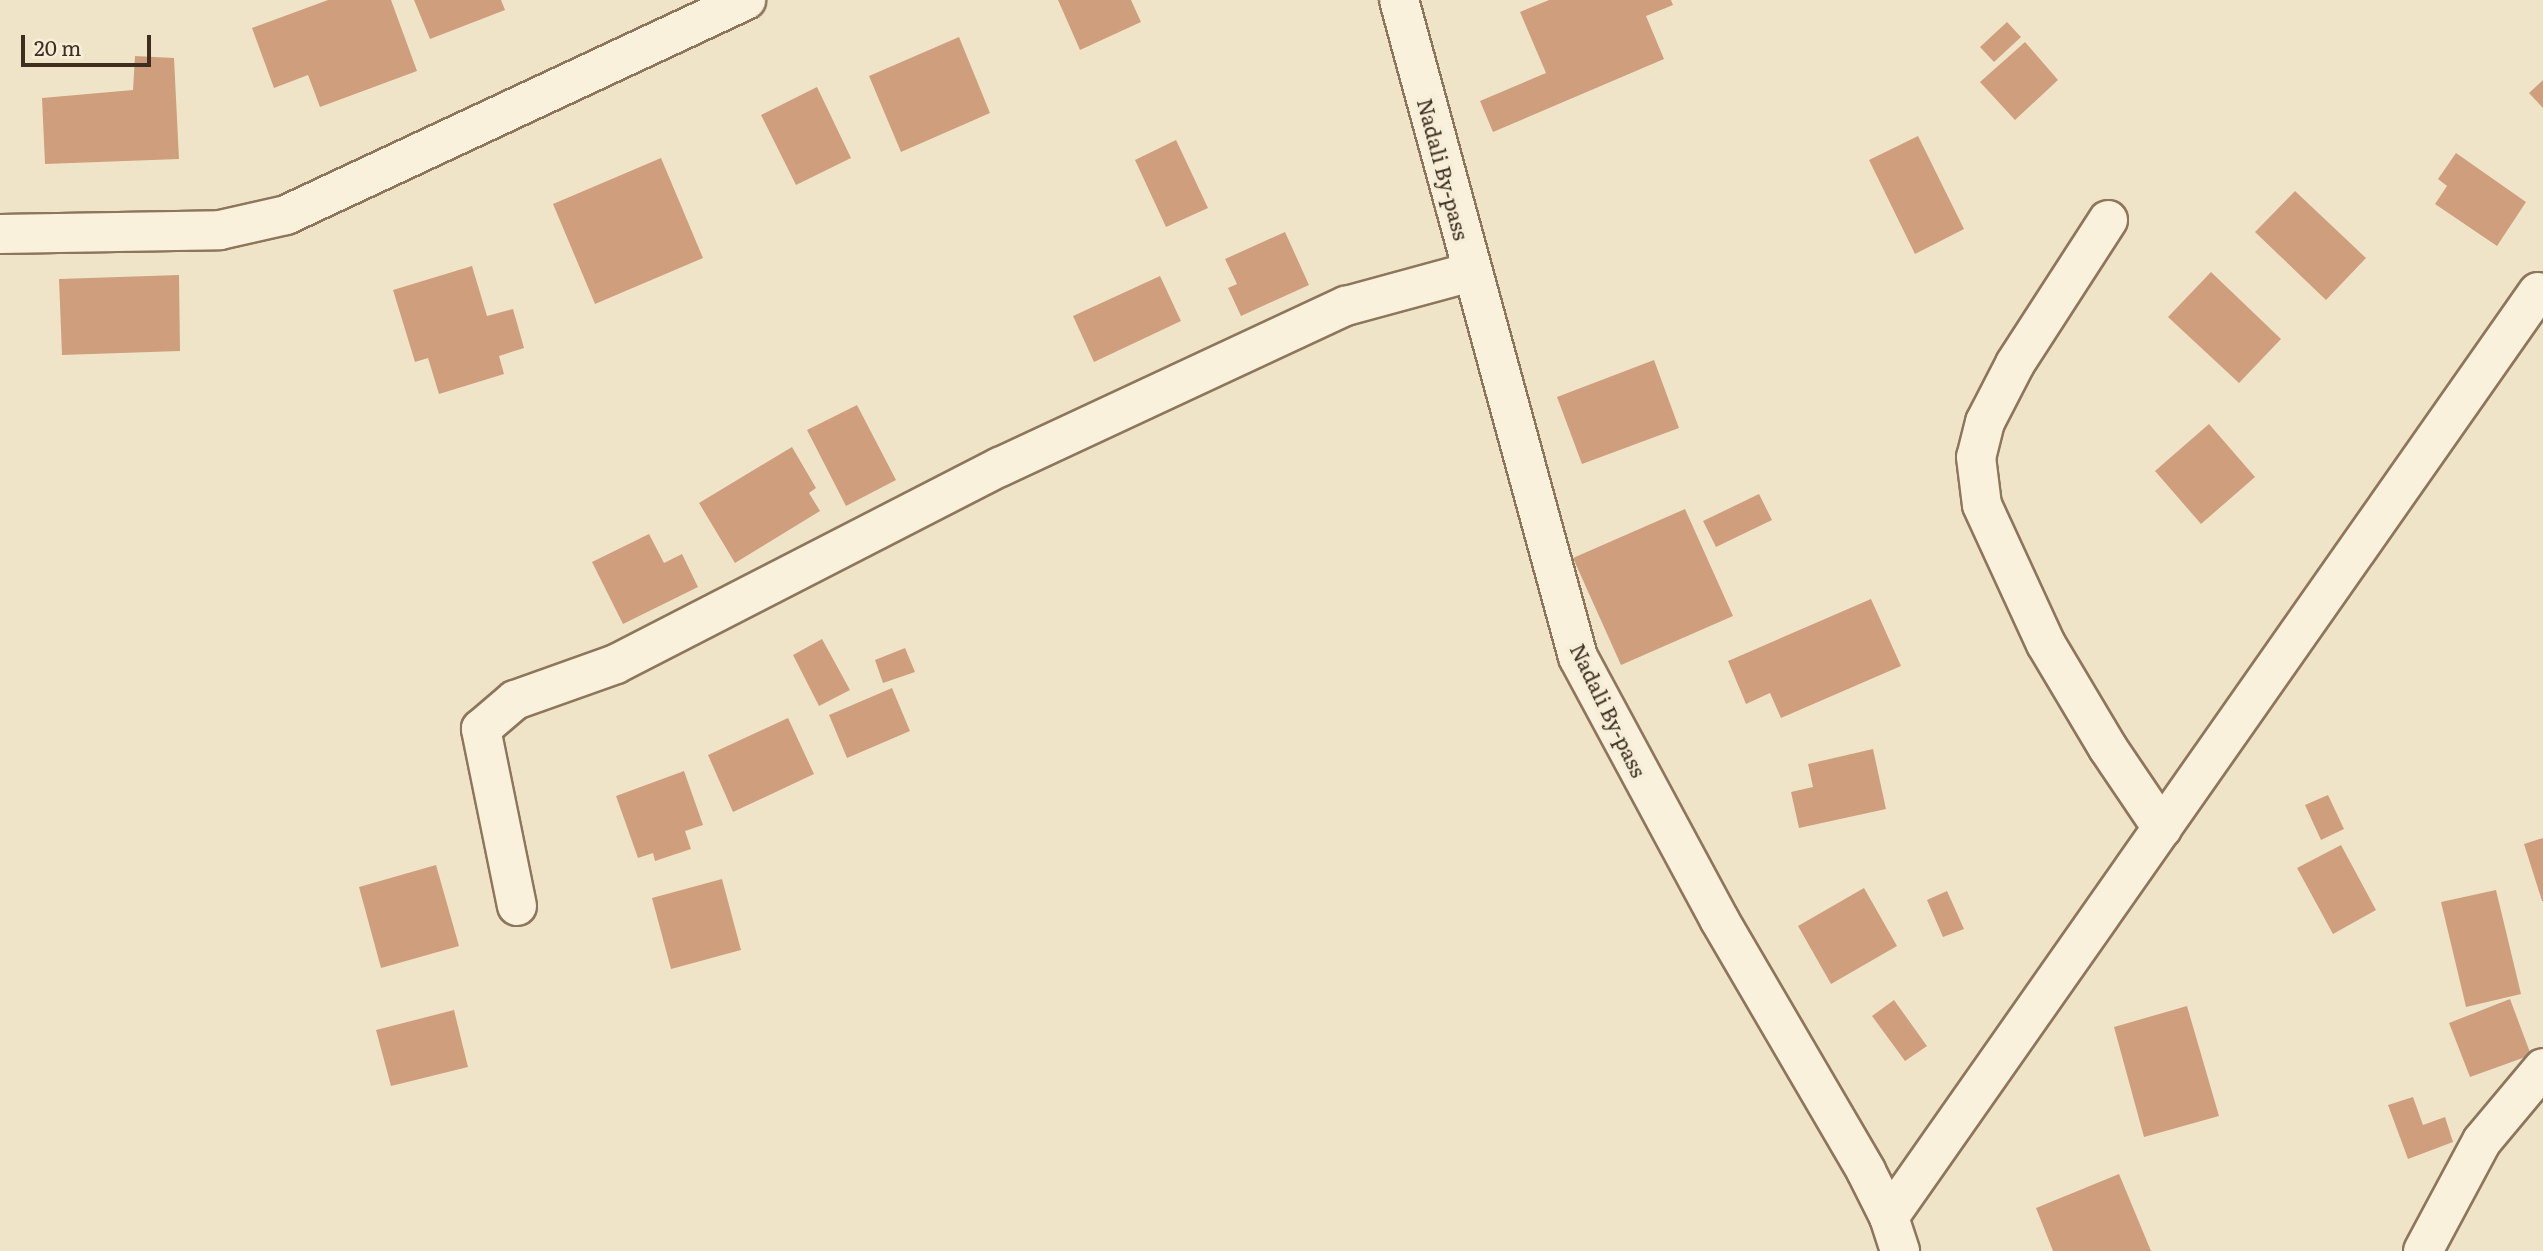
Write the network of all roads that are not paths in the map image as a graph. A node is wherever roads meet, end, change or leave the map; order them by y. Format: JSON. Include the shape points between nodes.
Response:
{"nodes":[{"id":1,"x":746,"y":0,"type":"edge"},
{"id":2,"x":1399,"y":0,"type":"edge"},
{"id":3,"x":2108,"y":220,"type":"dead end"},
{"id":4,"x":0,"y":234,"type":"edge"},
{"id":5,"x":1471,"y":272,"type":"junction"},
{"id":6,"x":2538,"y":292,"type":"dead end"},
{"id":7,"x":2162,"y":828,"type":"junction"},
{"id":8,"x":517,"y":906,"type":"dead end"},
{"id":9,"x":2543,"y":1068,"type":"edge"},
{"id":10,"x":1895,"y":1234,"type":"edge"},
{"id":11,"x":2423,"y":1251,"type":"edge"}],
"edges":[{"from":1,"to":4,"type":"street","via":[[286,215],[220,230]]},
{"from":2,"to":5,"type":"street","name":"Nadali By-pass"},
{"from":3,"to":7,"type":"street","via":[[2015,364],[1985,422],[1976,457],[1982,505],[2046,644]]},
{"from":5,"to":8,"type":"street","via":[[1346,306],[1000,467],[615,664],[516,700],[481,729]]},
{"from":5,"to":10,"type":"street","name":"Nadali By-pass","via":[[1578,657],[1719,919],[1866,1171]]},
{"from":6,"to":7,"type":"street"},
{"from":7,"to":10,"type":"street"},
{"from":9,"to":11,"type":"street","via":[[2482,1141]]}]}
